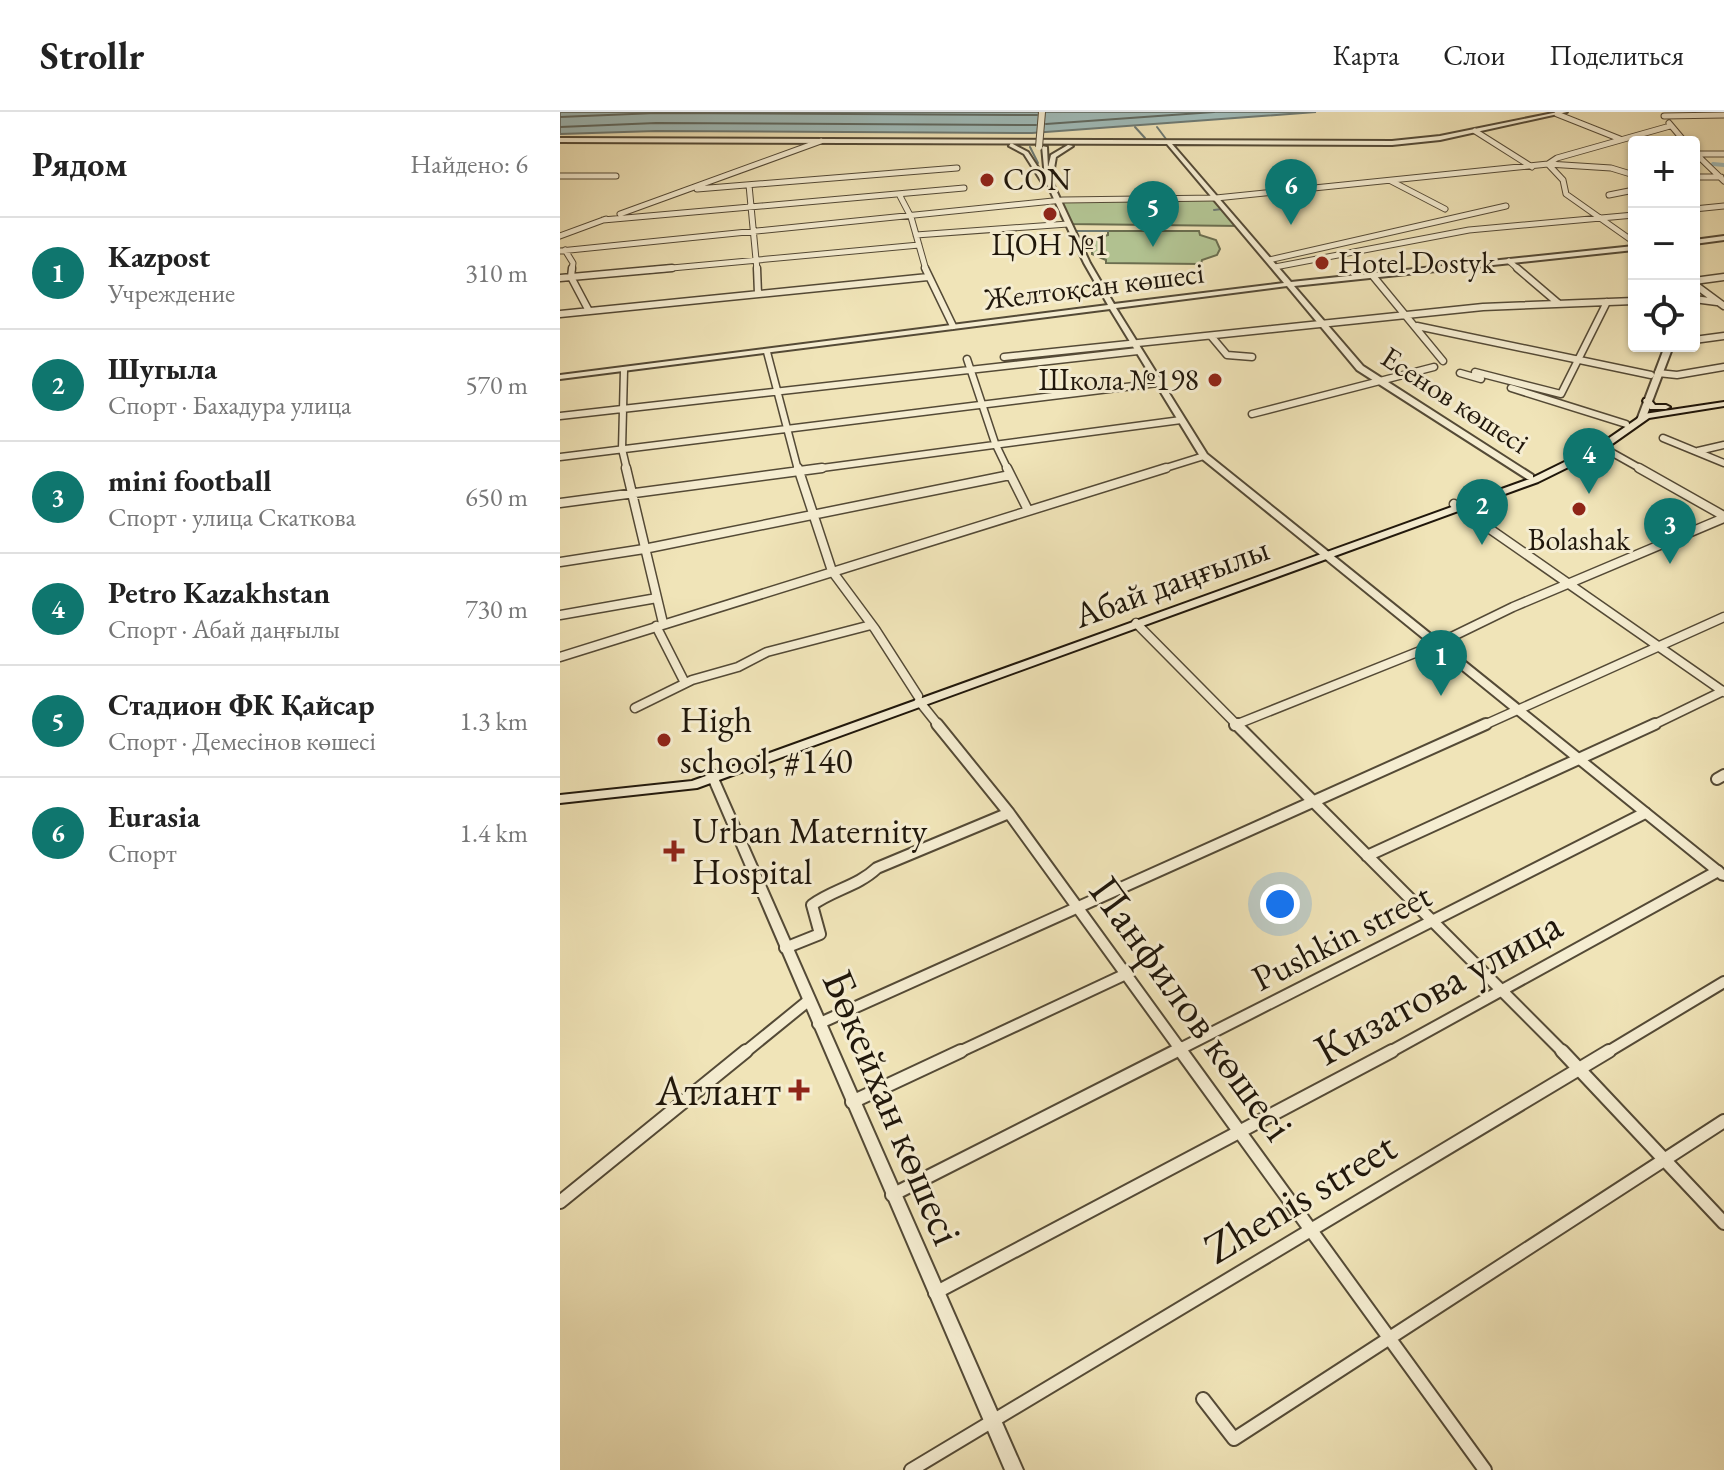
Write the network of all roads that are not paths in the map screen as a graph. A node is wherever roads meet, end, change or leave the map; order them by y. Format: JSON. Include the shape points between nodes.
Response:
{"nodes":[{"id":1,"x":1045,"y":112,"type":"edge"},
{"id":2,"x":1565,"y":112,"type":"edge"},
{"id":3,"x":1557,"y":114,"type":"junction"},
{"id":4,"x":1663,"y":114,"type":"edge"},
{"id":5,"x":1724,"y":115,"type":"edge"},
{"id":6,"x":1670,"y":126,"type":"junction"},
{"id":7,"x":1475,"y":131,"type":"junction"},
{"id":8,"x":1679,"y":136,"type":"edge"},
{"id":9,"x":560,"y":140,"type":"edge"},
{"id":10,"x":1621,"y":140,"type":"junction"},
{"id":11,"x":982,"y":142,"type":"junction"},
{"id":12,"x":808,"y":143,"type":"junction"},
{"id":13,"x":1092,"y":143,"type":"junction"},
{"id":14,"x":1169,"y":143,"type":"junction"},
{"id":15,"x":1059,"y":150,"type":"junction"},
{"id":16,"x":1026,"y":153,"type":"junction"},
{"id":17,"x":1700,"y":153,"type":"edge"},
{"id":18,"x":1724,"y":154,"type":"edge"},
{"id":19,"x":1700,"y":158,"type":"edge"},
{"id":20,"x":1548,"y":164,"type":"junction"},
{"id":21,"x":1532,"y":167,"type":"junction"},
{"id":22,"x":957,"y":168,"type":"dead end"},
{"id":23,"x":1628,"y":173,"type":"edge"},
{"id":24,"x":560,"y":176,"type":"edge"},
{"id":25,"x":616,"y":176,"type":"dead end"},
{"id":26,"x":1700,"y":177,"type":"edge"},
{"id":27,"x":1722,"y":178,"type":"edge"},
{"id":28,"x":1391,"y":181,"type":"junction"},
{"id":29,"x":1047,"y":183,"type":"junction"},
{"id":30,"x":749,"y":185,"type":"junction"},
{"id":31,"x":964,"y":188,"type":"dead end"},
{"id":32,"x":1628,"y":191,"type":"edge"},
{"id":33,"x":680,"y":192,"type":"junction"},
{"id":34,"x":1609,"y":195,"type":"dead end"},
{"id":35,"x":900,"y":196,"type":"junction"},
{"id":36,"x":1216,"y":198,"type":"junction"},
{"id":37,"x":1056,"y":201,"type":"junction"},
{"id":38,"x":645,"y":205,"type":"junction"},
{"id":39,"x":1506,"y":206,"type":"dead end"},
{"id":40,"x":1724,"y":206,"type":"edge"},
{"id":41,"x":752,"y":207,"type":"junction"},
{"id":42,"x":1700,"y":208,"type":"edge"},
{"id":43,"x":1445,"y":209,"type":"dead end"},
{"id":44,"x":660,"y":215,"type":"junction"},
{"id":45,"x":1628,"y":216,"type":"edge"},
{"id":46,"x":911,"y":217,"type":"junction"},
{"id":47,"x":1600,"y":218,"type":"junction"},
{"id":48,"x":603,"y":220,"type":"junction"},
{"id":49,"x":1068,"y":224,"type":"junction"},
{"id":50,"x":755,"y":232,"type":"junction"},
{"id":51,"x":916,"y":235,"type":"junction"},
{"id":52,"x":560,"y":236,"type":"edge"},
{"id":53,"x":1724,"y":238,"type":"edge"},
{"id":54,"x":1628,"y":240,"type":"edge"},
{"id":55,"x":1700,"y":241,"type":"edge"},
{"id":56,"x":919,"y":245,"type":"junction"},
{"id":57,"x":1628,"y":246,"type":"edge"},
{"id":58,"x":563,"y":250,"type":"edge"},
{"id":59,"x":756,"y":259,"type":"junction"},
{"id":60,"x":1269,"y":260,"type":"junction"},
{"id":61,"x":1509,"y":261,"type":"junction"},
{"id":62,"x":1275,"y":267,"type":"junction"},
{"id":63,"x":1373,"y":276,"type":"junction"},
{"id":64,"x":571,"y":277,"type":"junction"},
{"id":65,"x":928,"y":277,"type":"junction"},
{"id":66,"x":560,"y":278,"type":"edge"},
{"id":67,"x":1724,"y":279,"type":"edge"},
{"id":68,"x":1700,"y":282,"type":"edge"},
{"id":69,"x":1291,"y":284,"type":"junction"},
{"id":70,"x":1700,"y":288,"type":"edge"},
{"id":71,"x":758,"y":294,"type":"junction"},
{"id":72,"x":1700,"y":300,"type":"edge"},
{"id":73,"x":1628,"y":301,"type":"edge"},
{"id":74,"x":1607,"y":302,"type":"junction"},
{"id":75,"x":1559,"y":303,"type":"junction"},
{"id":76,"x":1722,"y":304,"type":"edge"},
{"id":77,"x":1112,"y":306,"type":"junction"},
{"id":78,"x":589,"y":311,"type":"junction"},
{"id":79,"x":560,"y":314,"type":"edge"},
{"id":80,"x":1408,"y":315,"type":"junction"},
{"id":81,"x":1324,"y":324,"type":"junction"},
{"id":82,"x":953,"y":326,"type":"junction"},
{"id":83,"x":1417,"y":326,"type":"junction"},
{"id":84,"x":1211,"y":336,"type":"junction"},
{"id":85,"x":1724,"y":336,"type":"edge"},
{"id":86,"x":1700,"y":339,"type":"edge"},
{"id":87,"x":1136,"y":348,"type":"junction"},
{"id":88,"x":767,"y":352,"type":"junction"},
{"id":89,"x":1660,"y":352,"type":"edge"},
{"id":90,"x":1666,"y":352,"type":"edge"},
{"id":91,"x":1004,"y":357,"type":"dead end"},
{"id":92,"x":1252,"y":357,"type":"dead end"},
{"id":93,"x":967,"y":359,"type":"dead end"},
{"id":94,"x":1443,"y":361,"type":"dead end"},
{"id":95,"x":1580,"y":362,"type":"junction"},
{"id":96,"x":1434,"y":367,"type":"dead end"},
{"id":97,"x":1724,"y":367,"type":"edge"},
{"id":98,"x":971,"y":369,"type":"junction"},
{"id":99,"x":624,"y":370,"type":"junction"},
{"id":100,"x":1475,"y":372,"type":"dead end"},
{"id":101,"x":1460,"y":373,"type":"dead end"},
{"id":102,"x":1654,"y":374,"type":"junction"},
{"id":103,"x":560,"y":377,"type":"edge"},
{"id":104,"x":1380,"y":382,"type":"junction"},
{"id":105,"x":1158,"y":383,"type":"junction"},
{"id":106,"x":776,"y":391,"type":"junction"},
{"id":107,"x":1647,"y":401,"type":"junction"},
{"id":108,"x":1724,"y":402,"type":"edge"},
{"id":109,"x":980,"y":405,"type":"junction"},
{"id":110,"x":1669,"y":408,"type":"junction"},
{"id":111,"x":621,"y":409,"type":"junction"},
{"id":112,"x":1252,"y":414,"type":"dead end"},
{"id":113,"x":560,"y":416,"type":"edge"},
{"id":114,"x":1636,"y":418,"type":"junction"},
{"id":115,"x":1181,"y":420,"type":"junction"},
{"id":116,"x":787,"y":428,"type":"junction"},
{"id":117,"x":1663,"y":438,"type":"dead end"},
{"id":118,"x":995,"y":443,"type":"junction"},
{"id":119,"x":1724,"y":445,"type":"edge"},
{"id":120,"x":1597,"y":447,"type":"junction"},
{"id":121,"x":622,"y":449,"type":"junction"},
{"id":122,"x":1698,"y":451,"type":"junction"},
{"id":123,"x":1204,"y":456,"type":"junction"},
{"id":124,"x":560,"y":457,"type":"edge"},
{"id":125,"x":1724,"y":463,"type":"edge"},
{"id":126,"x":798,"y":469,"type":"junction"},
{"id":127,"x":1010,"y":475,"type":"junction"},
{"id":128,"x":1532,"y":478,"type":"junction"},
{"id":129,"x":630,"y":493,"type":"junction"},
{"id":130,"x":560,"y":503,"type":"edge"},
{"id":131,"x":1456,"y":506,"type":"junction"},
{"id":132,"x":1028,"y":510,"type":"junction"},
{"id":133,"x":812,"y":515,"type":"junction"},
{"id":134,"x":1724,"y":517,"type":"edge"},
{"id":135,"x":644,"y":549,"type":"junction"},
{"id":136,"x":1323,"y":554,"type":"junction"},
{"id":137,"x":560,"y":562,"type":"edge"},
{"id":138,"x":832,"y":571,"type":"junction"},
{"id":139,"x":1567,"y":584,"type":"junction"},
{"id":140,"x":657,"y":598,"type":"junction"},
{"id":141,"x":560,"y":615,"type":"edge"},
{"id":142,"x":1724,"y":617,"type":"edge"},
{"id":143,"x":1136,"y":623,"type":"junction"},
{"id":144,"x":660,"y":625,"type":"junction"},
{"id":145,"x":871,"y":625,"type":"junction"},
{"id":146,"x":1435,"y":645,"type":"junction"},
{"id":147,"x":1657,"y":646,"type":"junction"},
{"id":148,"x":560,"y":657,"type":"edge"},
{"id":149,"x":685,"y":683,"type":"junction"},
{"id":150,"x":1723,"y":692,"type":"edge"},
{"id":151,"x":919,"y":699,"type":"junction"},
{"id":152,"x":635,"y":708,"type":"dead end"},
{"id":153,"x":1514,"y":710,"type":"junction"},
{"id":154,"x":1235,"y":725,"type":"junction"},
{"id":155,"x":1579,"y":761,"type":"junction"},
{"id":156,"x":711,"y":774,"type":"junction"},
{"id":157,"x":560,"y":791,"type":"edge"},
{"id":158,"x":560,"y":799,"type":"edge"},
{"id":159,"x":1312,"y":801,"type":"junction"},
{"id":160,"x":1009,"y":813,"type":"junction"},
{"id":161,"x":1645,"y":813,"type":"junction"},
{"id":162,"x":1367,"y":856,"type":"junction"},
{"id":163,"x":1721,"y":874,"type":"edge"},
{"id":164,"x":1077,"y":907,"type":"junction"},
{"id":165,"x":1432,"y":921,"type":"junction"},
{"id":166,"x":785,"y":948,"type":"junction"},
{"id":167,"x":1126,"y":974,"type":"junction"},
{"id":168,"x":1724,"y":982,"type":"edge"},
{"id":169,"x":1503,"y":992,"type":"junction"},
{"id":170,"x":808,"y":1001,"type":"junction"},
{"id":171,"x":818,"y":1024,"type":"junction"},
{"id":172,"x":1180,"y":1049,"type":"junction"},
{"id":173,"x":1580,"y":1069,"type":"junction"},
{"id":174,"x":852,"y":1102,"type":"junction"},
{"id":175,"x":1724,"y":1121,"type":"edge"},
{"id":176,"x":1241,"y":1133,"type":"junction"},
{"id":177,"x":1666,"y":1161,"type":"junction"},
{"id":178,"x":892,"y":1195,"type":"junction"},
{"id":179,"x":560,"y":1202,"type":"edge"},
{"id":180,"x":1724,"y":1223,"type":"edge"},
{"id":181,"x":1311,"y":1230,"type":"junction"},
{"id":182,"x":935,"y":1293,"type":"junction"},
{"id":183,"x":1388,"y":1336,"type":"junction"},
{"id":184,"x":1203,"y":1399,"type":"dead end"},
{"id":185,"x":991,"y":1423,"type":"junction"},
{"id":186,"x":1479,"y":1468,"type":"edge"},
{"id":187,"x":911,"y":1470,"type":"edge"},
{"id":188,"x":1014,"y":1470,"type":"edge"}],
"edges":[{"from":1,"to":29,"type":"street","bridge":true,"via":[[1039,167]]},
{"from":2,"to":3,"type":"street"},
{"from":3,"to":7,"type":"street"},
{"from":3,"to":10,"type":"street"},
{"from":4,"to":5,"type":"street"},
{"from":4,"to":6,"type":"street"},
{"from":6,"to":8,"type":"street"},
{"from":6,"to":10,"type":"street"},
{"from":7,"to":14,"type":"street","via":[[1392,143]]},
{"from":7,"to":21,"type":"street"},
{"from":9,"to":12,"type":"street"},
{"from":10,"to":20,"type":"street"},
{"from":11,"to":12,"type":"street"},
{"from":11,"to":13,"type":"street"},
{"from":11,"to":16,"type":"street","via":[[1013,145]]},
{"from":12,"to":33,"type":"street"},
{"from":13,"to":14,"type":"street"},
{"from":13,"to":15,"type":"street"},
{"from":14,"to":36,"type":"street","name":"Есенов көшесі"},
{"from":15,"to":16,"type":"street","via":[[1037,145],[1027,147]]},
{"from":15,"to":29,"type":"street"},
{"from":16,"to":29,"type":"street"},
{"from":17,"to":18,"type":"street"},
{"from":19,"to":27,"type":"street"},
{"from":20,"to":21,"type":"street"},
{"from":20,"to":23,"type":"street"},
{"from":20,"to":47,"type":"street","via":[[1563,180],[1564,192]]},
{"from":21,"to":28,"type":"street"},
{"from":22,"to":30,"type":"street"},
{"from":24,"to":25,"type":"street"},
{"from":26,"to":27,"type":"street"},
{"from":28,"to":36,"type":"street"},
{"from":28,"to":43,"type":"street"},
{"from":29,"to":37,"type":"street"},
{"from":30,"to":33,"type":"street"},
{"from":30,"to":41,"type":"street"},
{"from":31,"to":35,"type":"street"},
{"from":32,"to":34,"type":"street"},
{"from":33,"to":38,"type":"street"},
{"from":35,"to":41,"type":"street"},
{"from":35,"to":46,"type":"street"},
{"from":36,"to":37,"type":"street"},
{"from":36,"to":60,"type":"street","name":"Есенов көшесі"},
{"from":37,"to":46,"type":"street"},
{"from":37,"to":49,"type":"street"},
{"from":38,"to":44,"type":"street"},
{"from":38,"to":48,"type":"street"},
{"from":39,"to":60,"type":"street"},
{"from":40,"to":42,"type":"street"},
{"from":41,"to":44,"type":"street"},
{"from":41,"to":50,"type":"street"},
{"from":44,"to":48,"type":"street"},
{"from":45,"to":47,"type":"street"},
{"from":46,"to":50,"type":"street"},
{"from":46,"to":51,"type":"street"},
{"from":47,"to":54,"type":"street"},
{"from":47,"to":62,"type":"street","via":[[1469,230]]},
{"from":48,"to":52,"type":"street"},
{"from":49,"to":51,"type":"street"},
{"from":49,"to":77,"type":"street"},
{"from":50,"to":58,"type":"street"},
{"from":50,"to":59,"type":"street"},
{"from":51,"to":56,"type":"street"},
{"from":53,"to":55,"type":"street"},
{"from":56,"to":59,"type":"street"},
{"from":56,"to":65,"type":"street"},
{"from":57,"to":61,"type":"street","name":"Желтоқсан көшесі"},
{"from":58,"to":64,"type":"street","via":[[573,263]]},
{"from":59,"to":64,"type":"street"},
{"from":59,"to":71,"type":"street"},
{"from":60,"to":62,"type":"street","name":"Есенов көшесі"},
{"from":61,"to":63,"type":"street","name":"Желтоқсан көшесі"},
{"from":61,"to":75,"type":"street"},
{"from":62,"to":69,"type":"street","name":"Есенов көшесі"},
{"from":63,"to":69,"type":"street","name":"Желтоқсан көшесі"},
{"from":63,"to":80,"type":"street"},
{"from":64,"to":66,"type":"street"},
{"from":64,"to":78,"type":"street"},
{"from":65,"to":71,"type":"street"},
{"from":65,"to":82,"type":"street"},
{"from":67,"to":68,"type":"street"},
{"from":69,"to":77,"type":"street","name":"Желтоқсан көшесі"},
{"from":69,"to":81,"type":"street","name":"Есенов көшесі"},
{"from":70,"to":76,"type":"street"},
{"from":71,"to":78,"type":"street"},
{"from":72,"to":76,"type":"street"},
{"from":73,"to":74,"type":"street"},
{"from":74,"to":75,"type":"street"},
{"from":74,"to":95,"type":"street"},
{"from":75,"to":80,"type":"street"},
{"from":77,"to":82,"type":"street","name":"Желтоқсан көшесі"},
{"from":77,"to":87,"type":"street"},
{"from":78,"to":79,"type":"street"},
{"from":80,"to":81,"type":"street"},
{"from":80,"to":83,"type":"street"},
{"from":81,"to":84,"type":"street"},
{"from":81,"to":104,"type":"street","name":"Есенов көшесі","via":[[1360,368]]},
{"from":82,"to":88,"type":"street","name":"Желтоқсан көшесі"},
{"from":83,"to":94,"type":"street"},
{"from":83,"to":95,"type":"street"},
{"from":84,"to":87,"type":"street"},
{"from":84,"to":92,"type":"street","via":[[1225,357]]},
{"from":85,"to":86,"type":"street"},
{"from":87,"to":91,"type":"street"},
{"from":87,"to":98,"type":"street"},
{"from":87,"to":105,"type":"street"},
{"from":88,"to":99,"type":"street","name":"Желтоқсан көшесі"},
{"from":88,"to":106,"type":"street","name":"Панфилов көшесі"},
{"from":89,"to":102,"type":"street"},
{"from":90,"to":102,"type":"street"},
{"from":93,"to":98,"type":"street"},
{"from":95,"to":100,"type":"street","via":[[1559,394]]},
{"from":95,"to":102,"type":"street"},
{"from":96,"to":104,"type":"street"},
{"from":97,"to":102,"type":"street"},
{"from":98,"to":106,"type":"street"},
{"from":98,"to":109,"type":"street"},
{"from":99,"to":103,"type":"street","name":"Желтоқсан көшесі"},
{"from":99,"to":111,"type":"street"},
{"from":101,"to":114,"type":"street"},
{"from":102,"to":107,"type":"street"},
{"from":102,"to":114,"type":"street"},
{"from":104,"to":112,"type":"street"},
{"from":104,"to":128,"type":"street","name":"Есенов көшесі"},
{"from":105,"to":109,"type":"street"},
{"from":105,"to":115,"type":"street"},
{"from":106,"to":111,"type":"street"},
{"from":106,"to":116,"type":"street","name":"Панфилов көшесі"},
{"from":107,"to":110,"type":"main road"},
{"from":107,"to":114,"type":"street"},
{"from":108,"to":110,"type":"main road"},
{"from":108,"to":114,"type":"main road"},
{"from":109,"to":116,"type":"street"},
{"from":109,"to":118,"type":"street"},
{"from":110,"to":114,"type":"main road"},
{"from":111,"to":113,"type":"street"},
{"from":111,"to":121,"type":"street"},
{"from":114,"to":120,"type":"main road","name":"Абай даңғылы"},
{"from":115,"to":118,"type":"street"},
{"from":115,"to":123,"type":"street"},
{"from":116,"to":121,"type":"street"},
{"from":116,"to":126,"type":"street","name":"Панфилов көшесі"},
{"from":117,"to":122,"type":"street"},
{"from":118,"to":126,"type":"street"},
{"from":118,"to":127,"type":"street"},
{"from":119,"to":122,"type":"street"},
{"from":120,"to":128,"type":"main road","name":"Абай даңғылы"},
{"from":120,"to":134,"type":"street"},
{"from":121,"to":124,"type":"street"},
{"from":121,"to":129,"type":"street"},
{"from":122,"to":125,"type":"street"},
{"from":123,"to":132,"type":"street"},
{"from":123,"to":136,"type":"street"},
{"from":126,"to":129,"type":"street"},
{"from":126,"to":133,"type":"street","name":"Панфилов көшесі"},
{"from":127,"to":132,"type":"street"},
{"from":127,"to":133,"type":"street"},
{"from":128,"to":131,"type":"main road","name":"Абай даңғылы"},
{"from":129,"to":130,"type":"street"},
{"from":129,"to":135,"type":"street"},
{"from":131,"to":136,"type":"main road","name":"Абай даңғылы"},
{"from":131,"to":139,"type":"street"},
{"from":132,"to":138,"type":"street"},
{"from":133,"to":135,"type":"street"},
{"from":133,"to":138,"type":"street","name":"Панфилов көшесі"},
{"from":134,"to":139,"type":"street"},
{"from":135,"to":137,"type":"street"},
{"from":135,"to":140,"type":"street"},
{"from":136,"to":143,"type":"main road","name":"Абай даңғылы"},
{"from":136,"to":146,"type":"street"},
{"from":136,"to":151,"type":"main road","name":"Абай даңғылы"},
{"from":138,"to":144,"type":"street"},
{"from":138,"to":145,"type":"street","name":"Панфилов көшесі"},
{"from":139,"to":146,"type":"street"},
{"from":139,"to":147,"type":"street"},
{"from":140,"to":141,"type":"street"},
{"from":140,"to":144,"type":"street"},
{"from":142,"to":147,"type":"street"},
{"from":143,"to":151,"type":"main road","name":"Абай даңғылы"},
{"from":143,"to":154,"type":"street"},
{"from":144,"to":148,"type":"street"},
{"from":144,"to":149,"type":"street"},
{"from":145,"to":149,"type":"street","via":[[767,652]]},
{"from":145,"to":151,"type":"street","name":"Панфилов көшесі"},
{"from":146,"to":153,"type":"street"},
{"from":146,"to":154,"type":"street"},
{"from":147,"to":150,"type":"street"},
{"from":147,"to":153,"type":"street"},
{"from":149,"to":152,"type":"street"},
{"from":150,"to":155,"type":"street"},
{"from":151,"to":156,"type":"main road"},
{"from":151,"to":160,"type":"street","name":"Панфилов көшесі"},
{"from":153,"to":155,"type":"street"},
{"from":153,"to":159,"type":"street"},
{"from":154,"to":159,"type":"street"},
{"from":155,"to":161,"type":"street"},
{"from":155,"to":162,"type":"street"},
{"from":156,"to":157,"type":"main road"},
{"from":156,"to":158,"type":"main road","via":[[693,785]]},
{"from":156,"to":166,"type":"street","name":"Бөкейхан көшесі"},
{"from":159,"to":162,"type":"street"},
{"from":159,"to":164,"type":"street"},
{"from":160,"to":164,"type":"street","name":"Панфилов көшесі"},
{"from":160,"to":166,"type":"street","via":[[821,897],[812,905],[820,934]]},
{"from":161,"to":163,"type":"street"},
{"from":161,"to":165,"type":"street","name":"Pushkin street"},
{"from":162,"to":165,"type":"street"},
{"from":163,"to":169,"type":"street","name":"Кизатова улица"},
{"from":164,"to":167,"type":"street","name":"Панфилов көшесі"},
{"from":164,"to":171,"type":"street"},
{"from":165,"to":169,"type":"street"},
{"from":165,"to":172,"type":"street","name":"Pushkin street"},
{"from":166,"to":170,"type":"street","name":"Бөкейхан көшесі"},
{"from":167,"to":172,"type":"street","name":"Панфилов көшесі"},
{"from":167,"to":174,"type":"street"},
{"from":168,"to":173,"type":"street","name":"Zhenis street"},
{"from":169,"to":173,"type":"street"},
{"from":169,"to":176,"type":"street","name":"Кизатова улица"},
{"from":170,"to":171,"type":"street","name":"Бөкейхан көшесі"},
{"from":170,"to":179,"type":"street"},
{"from":171,"to":174,"type":"street","name":"Бөкейхан көшесі"},
{"from":172,"to":176,"type":"street","name":"Панфилов көшесі"},
{"from":172,"to":178,"type":"street","name":"Pushkin street"},
{"from":173,"to":177,"type":"street"},
{"from":173,"to":181,"type":"street","name":"Zhenis street"},
{"from":174,"to":178,"type":"street","name":"Бөкейхан көшесі"},
{"from":175,"to":177,"type":"street"},
{"from":176,"to":181,"type":"street","name":"Панфилов көшесі"},
{"from":176,"to":182,"type":"street","name":"Кизатова улица"},
{"from":177,"to":180,"type":"street"},
{"from":177,"to":183,"type":"street"},
{"from":178,"to":182,"type":"street","name":"Бөкейхан көшесі"},
{"from":181,"to":183,"type":"street","name":"Панфилов көшесі"},
{"from":181,"to":185,"type":"street","name":"Zhenis street"},
{"from":182,"to":185,"type":"street","name":"Бөкейхан көшесі"},
{"from":183,"to":184,"type":"street","via":[[1234,1439]]},
{"from":183,"to":186,"type":"street","name":"Панфилов көшесі"},
{"from":185,"to":187,"type":"street","name":"Zhenis street"},
{"from":185,"to":188,"type":"street","name":"Бөкейхан көшесі"}]}
